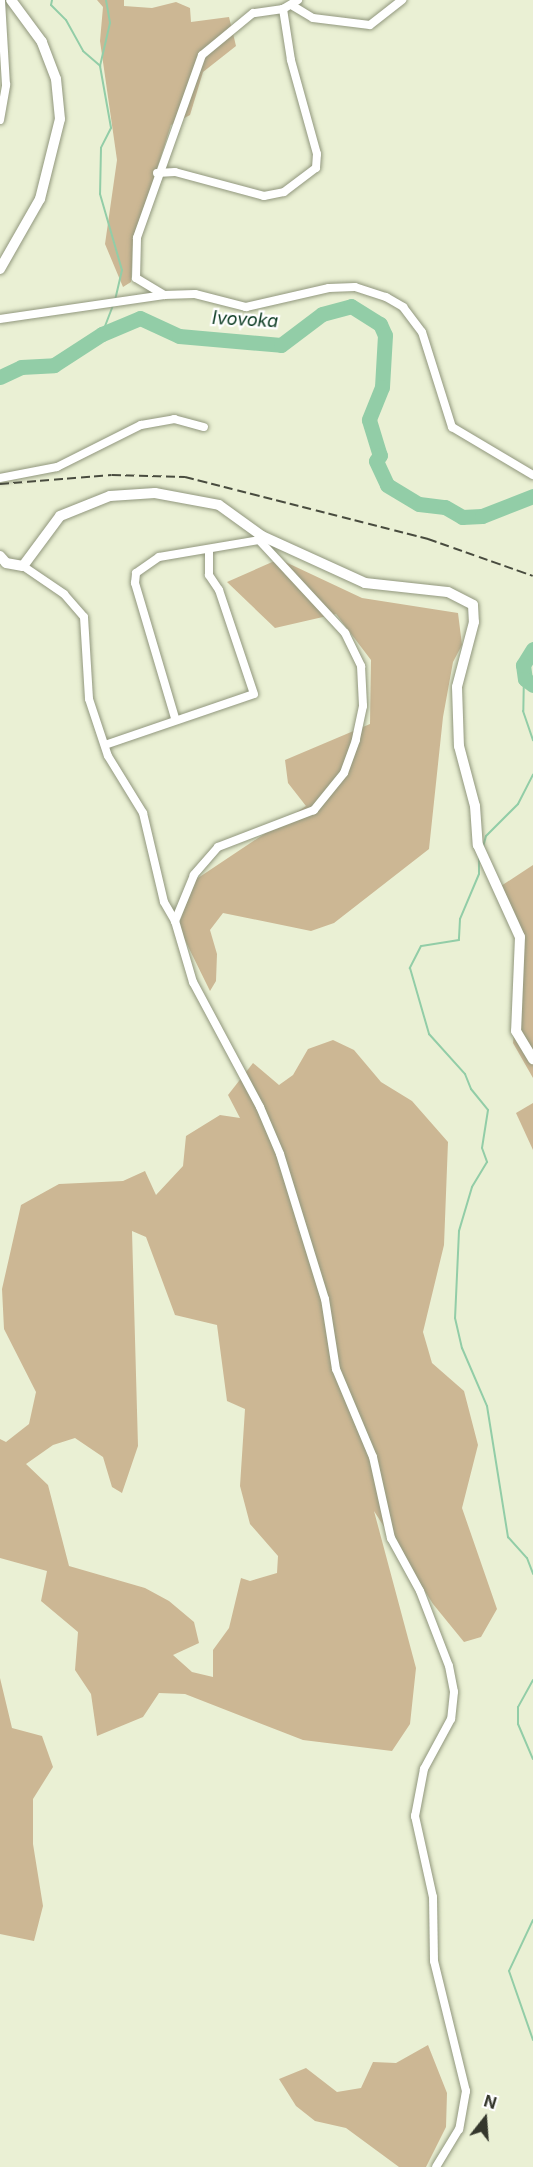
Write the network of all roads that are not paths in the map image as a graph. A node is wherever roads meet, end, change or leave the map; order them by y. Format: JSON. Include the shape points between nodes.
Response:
{"nodes":[{"id":1,"x":1,"y":0,"type":"edge"},
{"id":2,"x":11,"y":0,"type":"edge"},
{"id":3,"x":402,"y":0,"type":"edge"},
{"id":4,"x":296,"y":3,"type":"edge"},
{"id":5,"x":283,"y":9,"type":"junction"},
{"id":6,"x":0,"y":120,"type":"edge"},
{"id":7,"x":157,"y":173,"type":"junction"},
{"id":8,"x":0,"y":269,"type":"edge"},
{"id":9,"x":164,"y":295,"type":"junction"},
{"id":10,"x":0,"y":319,"type":"edge"},
{"id":11,"x":204,"y":427,"type":"dead end"},
{"id":12,"x":533,"y":475,"type":"edge"},
{"id":13,"x":0,"y":478,"type":"edge"},
{"id":14,"x":261,"y":538,"type":"junction"},
{"id":15,"x":209,"y":550,"type":"junction"},
{"id":16,"x":0,"y":555,"type":"edge"},
{"id":17,"x":23,"y":566,"type":"junction"},
{"id":18,"x":176,"y":718,"type":"junction"},
{"id":19,"x":105,"y":745,"type":"junction"},
{"id":20,"x":175,"y":921,"type":"junction"},
{"id":21,"x":533,"y":1059,"type":"edge"},
{"id":22,"x":436,"y":2167,"type":"edge"}],
"edges":[{"from":1,"to":6,"type":"street","via":[[6,85]]},
{"from":2,"to":8,"type":"street","via":[[42,42],[56,79],[60,119],[40,199]]},
{"from":3,"to":4,"type":"street","via":[[370,25],[314,18]]},
{"from":4,"to":5,"type":"street"},
{"from":5,"to":7,"type":"street","via":[[253,13],[202,55]]},
{"from":5,"to":7,"type":"street","via":[[292,65],[317,154],[316,168],[284,192],[264,196],[175,172]]},
{"from":7,"to":9,"type":"street","via":[[137,238],[136,278]]},
{"from":9,"to":10,"type":"street"},
{"from":9,"to":12,"type":"street","via":[[195,294],[246,308],[329,288],[355,287],[386,297],[403,307],[422,332],[452,427]]},
{"from":11,"to":13,"type":"street","via":[[174,419],[141,425],[57,467]]},
{"from":14,"to":15,"type":"street"},
{"from":14,"to":17,"type":"street","via":[[219,505],[155,493],[130,494],[60,516]]},
{"from":14,"to":20,"type":"street","via":[[348,640],[361,666],[363,706],[356,740],[339,782],[314,810],[218,847],[194,875]]},
{"from":14,"to":21,"type":"street","via":[[365,583],[448,592],[473,605],[474,622],[460,667],[459,746],[475,806],[478,846],[520,937],[516,1030]]},
{"from":15,"to":18,"type":"street","via":[[159,557],[136,573],[135,583]]},
{"from":15,"to":18,"type":"street","via":[[209,575],[219,590],[254,694]]},
{"from":16,"to":17,"type":"street","via":[[6,562]]},
{"from":17,"to":19,"type":"street","via":[[64,594],[84,617],[88,699]]},
{"from":18,"to":19,"type":"street"},
{"from":19,"to":20,"type":"street","via":[[143,813],[164,902]]},
{"from":20,"to":22,"type":"street","via":[[193,982],[260,1107],[280,1154],[326,1299],[336,1369],[373,1457],[391,1539],[420,1591],[449,1666],[454,1692],[451,1719],[424,1768],[415,1816],[433,1897],[434,1961],[466,2091],[459,2129]]}]}
